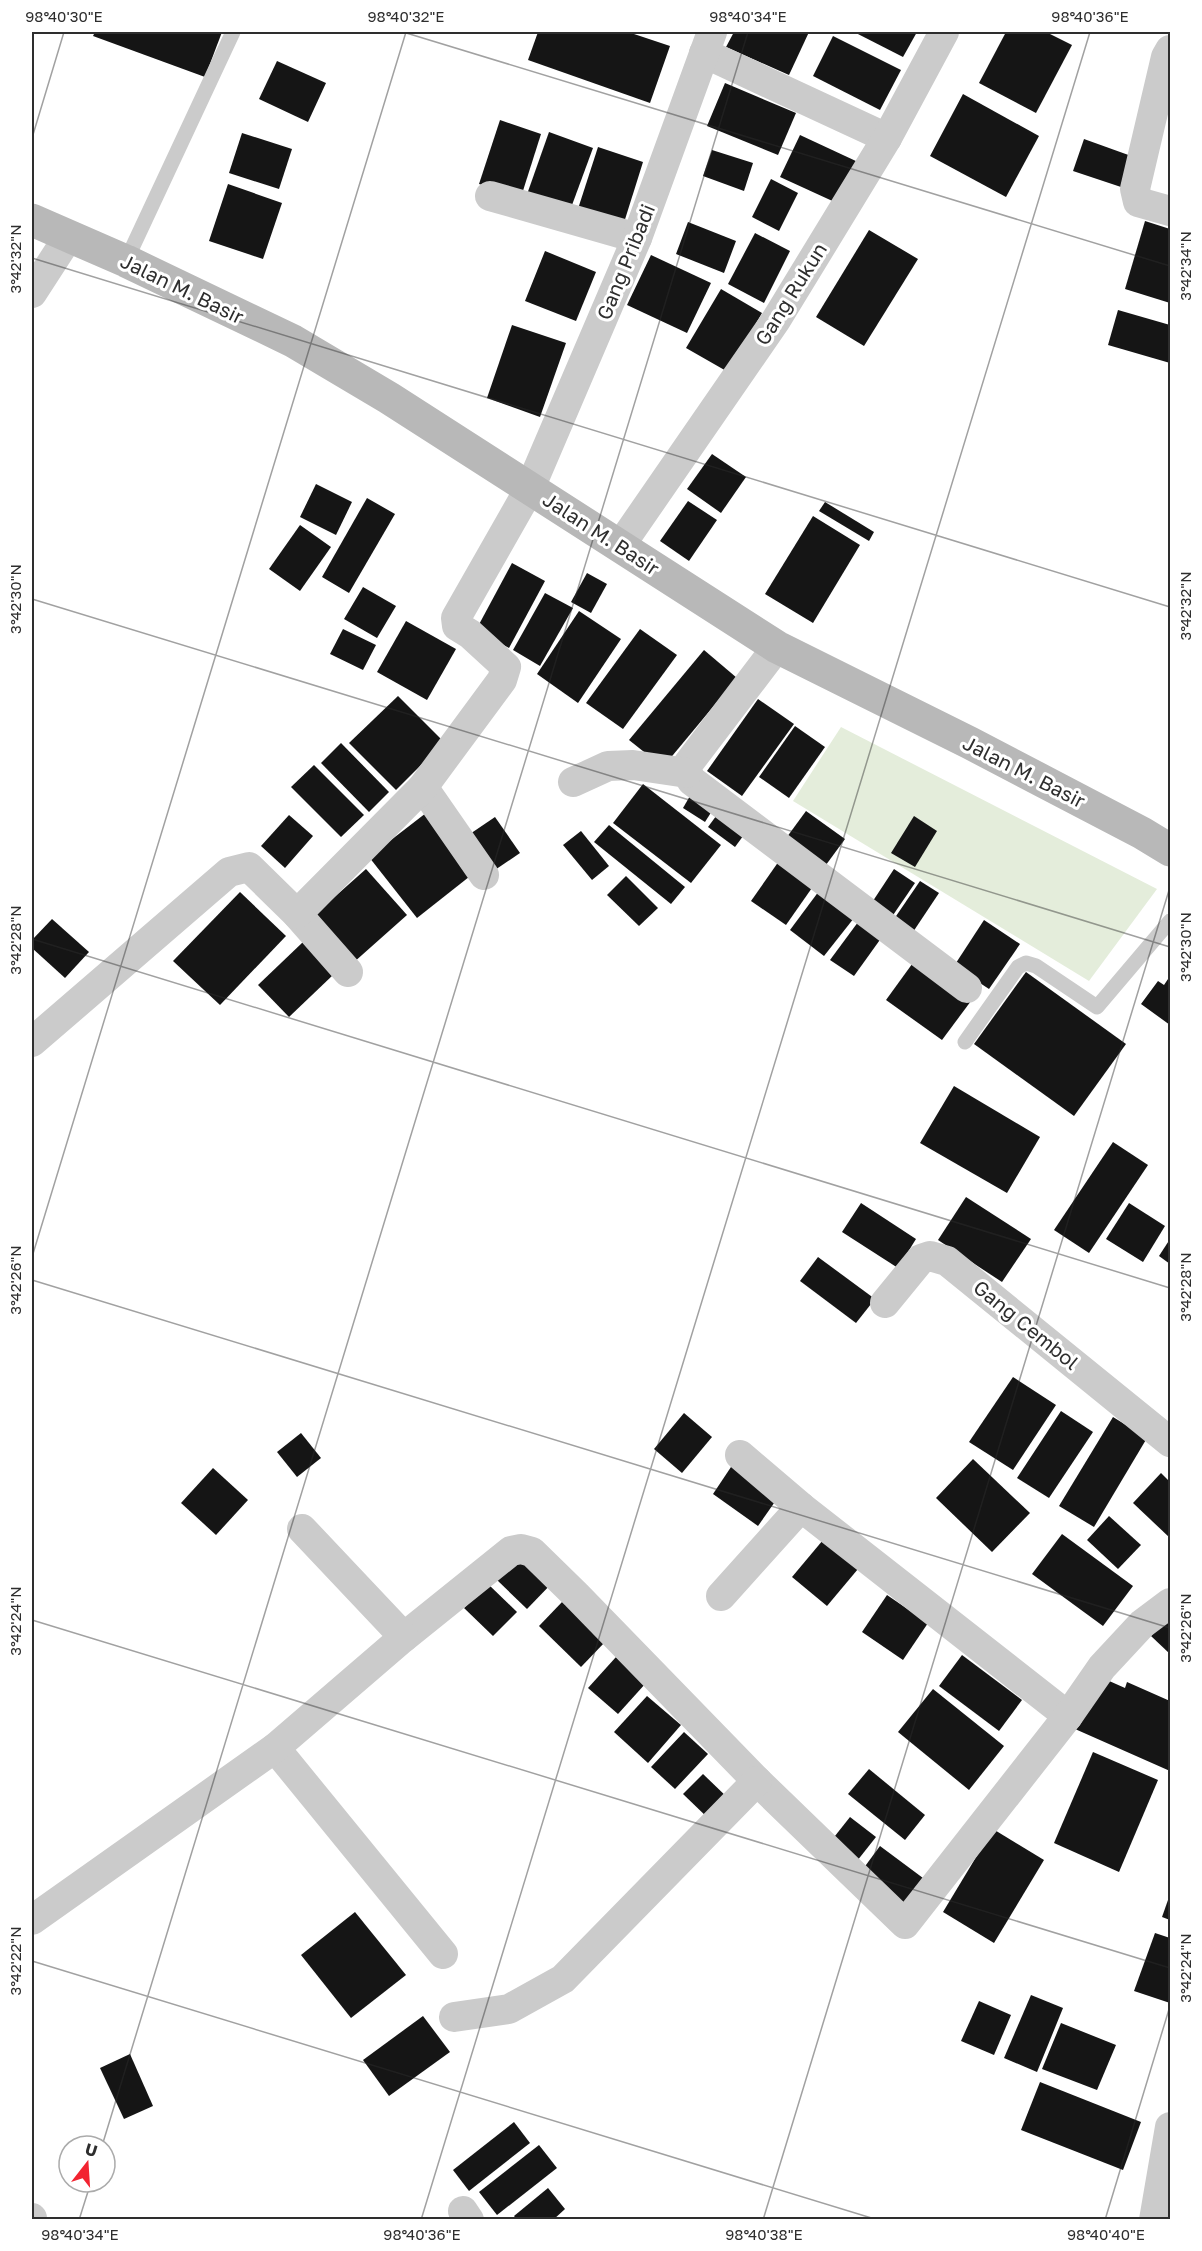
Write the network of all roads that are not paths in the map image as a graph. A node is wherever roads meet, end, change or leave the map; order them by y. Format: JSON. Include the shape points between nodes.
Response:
{"nodes":[{"id":1,"x":233,"y":32,"type":"edge"},
{"id":2,"x":944,"y":32,"type":"edge"},
{"id":3,"x":708,"y":42,"type":"edge"},
{"id":4,"x":1170,"y":50,"type":"edge"},
{"id":5,"x":887,"y":138,"type":"junction"},
{"id":6,"x":490,"y":196,"type":"dead end"},
{"id":7,"x":1170,"y":211,"type":"edge"},
{"id":8,"x":32,"y":220,"type":"edge"},
{"id":9,"x":69,"y":236,"type":"junction"},
{"id":10,"x":637,"y":238,"type":"junction"},
{"id":11,"x":126,"y":261,"type":"junction"},
{"id":12,"x":32,"y":292,"type":"edge"},
{"id":13,"x":530,"y":488,"type":"junction"},
{"id":14,"x":620,"y":546,"type":"junction"},
{"id":15,"x":777,"y":647,"type":"junction"},
{"id":16,"x":687,"y":772,"type":"junction"},
{"id":17,"x":573,"y":782,"type":"dead end"},
{"id":18,"x":423,"y":787,"type":"junction"},
{"id":19,"x":1170,"y":850,"type":"edge"},
{"id":20,"x":484,"y":875,"type":"dead end"},
{"id":21,"x":297,"y":914,"type":"junction"},
{"id":22,"x":1170,"y":921,"type":"edge"},
{"id":23,"x":348,"y":972,"type":"dead end"},
{"id":24,"x":966,"y":988,"type":"dead end"},
{"id":25,"x":32,"y":1042,"type":"edge"},
{"id":26,"x":965,"y":1042,"type":"dead end"},
{"id":27,"x":885,"y":1303,"type":"dead end"},
{"id":28,"x":1170,"y":1442,"type":"edge"},
{"id":29,"x":740,"y":1455,"type":"dead end"},
{"id":30,"x":801,"y":1507,"type":"junction"},
{"id":31,"x":302,"y":1529,"type":"dead end"},
{"id":32,"x":721,"y":1596,"type":"dead end"},
{"id":33,"x":1170,"y":1603,"type":"edge"},
{"id":34,"x":404,"y":1637,"type":"junction"},
{"id":35,"x":1068,"y":1716,"type":"junction"},
{"id":36,"x":275,"y":1748,"type":"junction"},
{"id":37,"x":757,"y":1781,"type":"junction"},
{"id":38,"x":32,"y":1920,"type":"edge"},
{"id":39,"x":443,"y":1954,"type":"dead end"},
{"id":40,"x":454,"y":2017,"type":"dead end"},
{"id":41,"x":1170,"y":2127,"type":"edge"},
{"id":42,"x":1154,"y":2220,"type":"edge"}],
"edges":[{"from":1,"to":11,"type":"lane"},
{"from":2,"to":5,"type":"street","name":"Gang Rukun"},
{"from":3,"to":5,"type":"street"},
{"from":3,"to":10,"type":"street","name":"Gang Pribadi"},
{"from":4,"to":7,"type":"street","via":[[1134,189],[1138,202]]},
{"from":5,"to":14,"type":"street","name":"Gang Rukun","via":[[776,320]]},
{"from":6,"to":10,"type":"street"},
{"from":8,"to":9,"type":"main road","name":"Jalan M. Basir"},
{"from":9,"to":11,"type":"main road","name":"Jalan M. Basir"},
{"from":9,"to":12,"type":"street"},
{"from":10,"to":13,"type":"street","name":"Gang Pribadi"},
{"from":11,"to":13,"type":"main road","name":"Jalan M. Basir","via":[[292,341]]},
{"from":13,"to":14,"type":"main road","name":"Jalan M. Basir"},
{"from":13,"to":18,"type":"street","name":"Gang Pribadi","via":[[456,618],[457,626],[506,667],[502,680]]},
{"from":14,"to":15,"type":"main road","name":"Jalan M. Basir"},
{"from":15,"to":16,"type":"street","via":[[688,764]]},
{"from":15,"to":19,"type":"main road","name":"Jalan M. Basir","via":[[970,743]]},
{"from":16,"to":17,"type":"street","via":[[608,766]]},
{"from":16,"to":24,"type":"street","via":[[692,781]]},
{"from":18,"to":20,"type":"street"},
{"from":18,"to":21,"type":"street"},
{"from":21,"to":23,"type":"street"},
{"from":21,"to":25,"type":"street","via":[[249,867],[229,872]]},
{"from":22,"to":26,"type":"lane","via":[[1098,1006],[1036,966],[1026,963],[1018,967]]},
{"from":27,"to":28,"type":"street","name":"Gang Cembol","via":[[921,1259],[930,1256],[947,1261]]},
{"from":29,"to":30,"type":"street"},
{"from":30,"to":32,"type":"street"},
{"from":30,"to":35,"type":"street"},
{"from":31,"to":34,"type":"street"},
{"from":33,"to":35,"type":"street","via":[[1142,1624],[1102,1667]]},
{"from":34,"to":36,"type":"street"},
{"from":34,"to":37,"type":"street","via":[[511,1551],[532,1552]]},
{"from":35,"to":37,"type":"street","via":[[905,1924]]},
{"from":36,"to":38,"type":"street"},
{"from":36,"to":39,"type":"street"},
{"from":37,"to":40,"type":"street","via":[[563,1979],[509,2009]]},
{"from":41,"to":42,"type":"street"}]}
